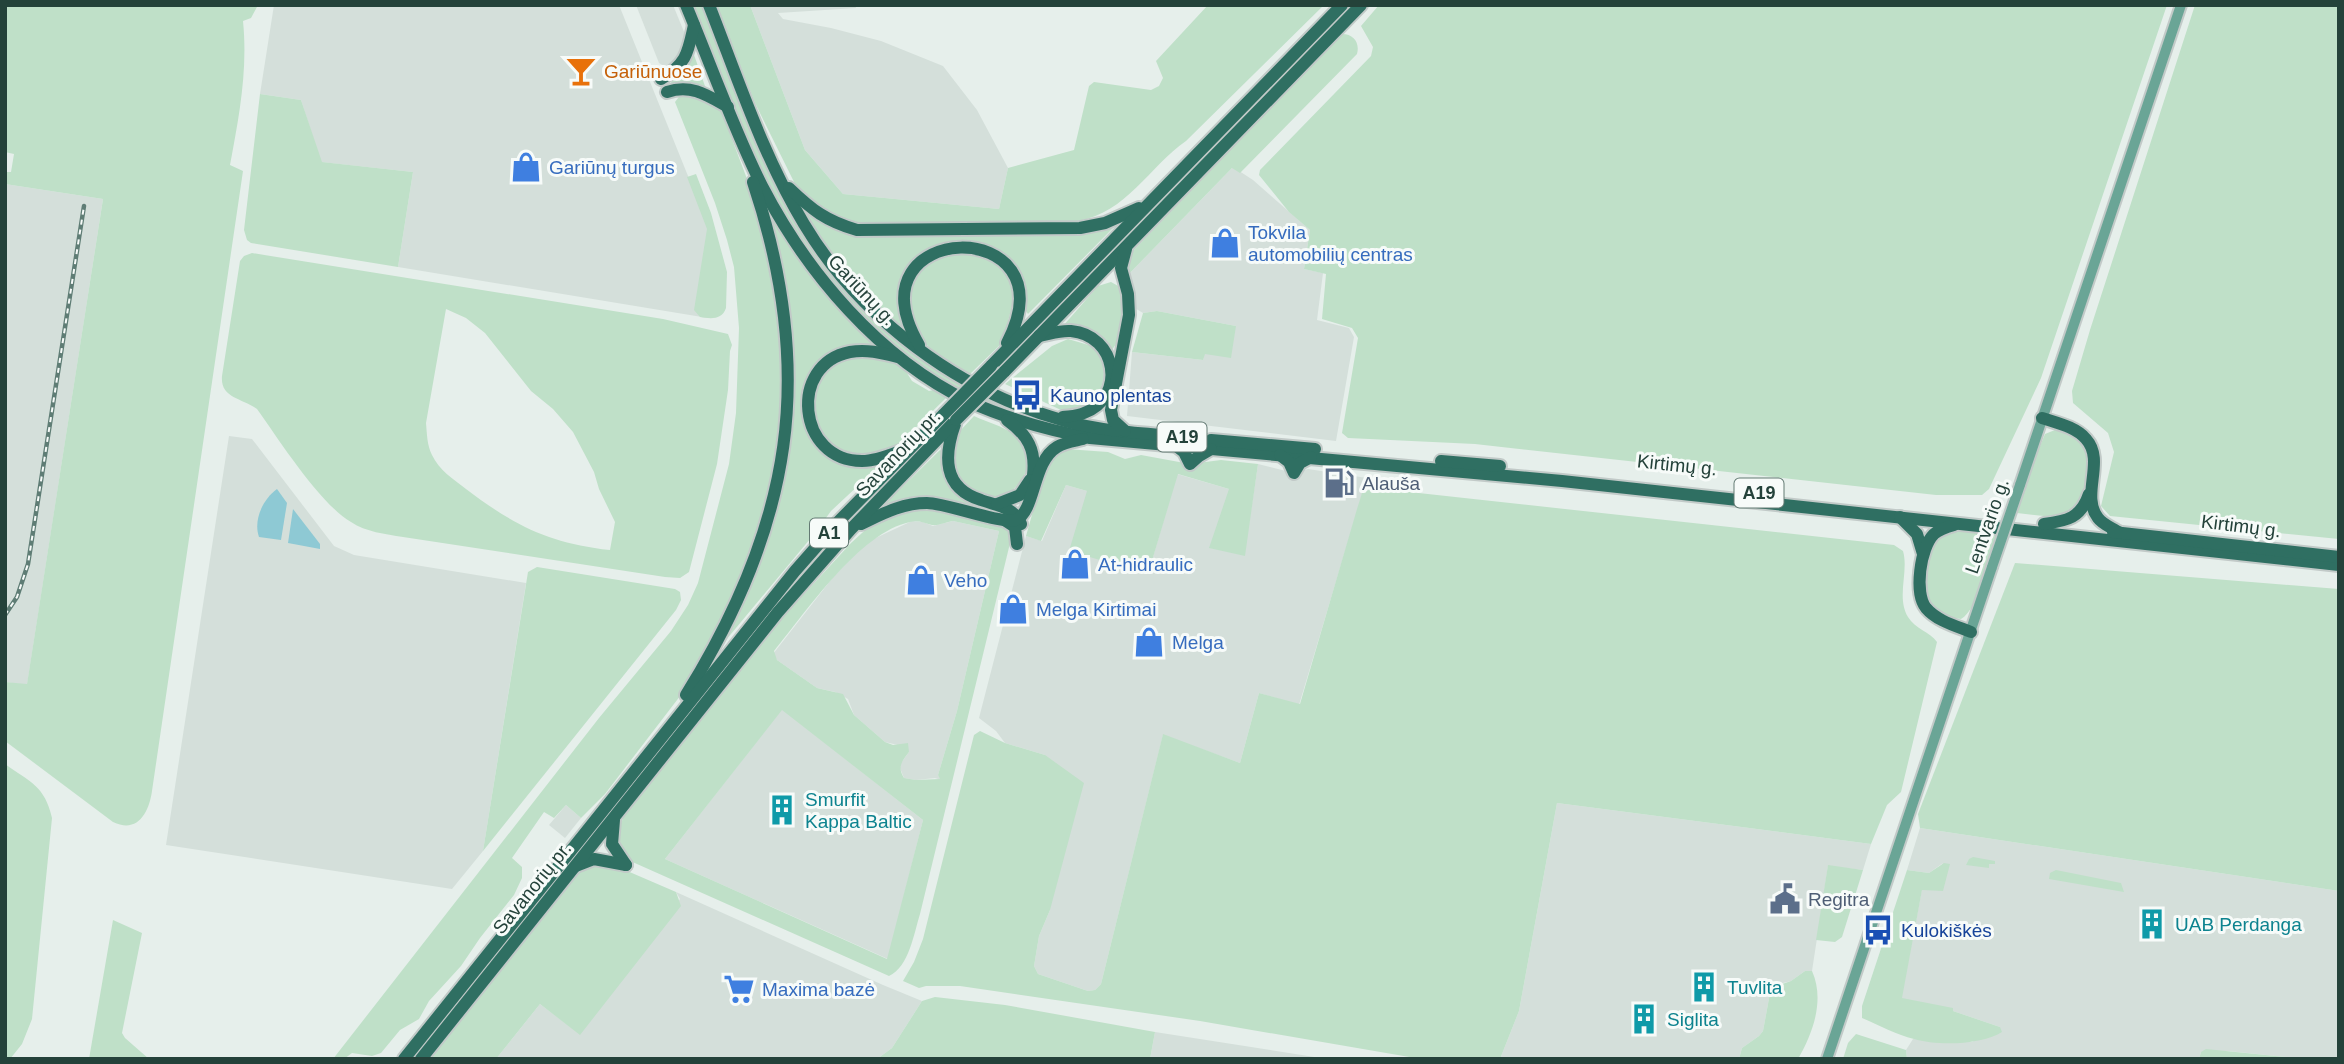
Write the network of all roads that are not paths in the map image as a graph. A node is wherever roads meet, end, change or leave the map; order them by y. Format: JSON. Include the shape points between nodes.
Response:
{"nodes":[{"id":1,"x":686,"y":5,"type":"edge"},
{"id":2,"x":709,"y":5,"type":"edge"},
{"id":3,"x":1342,"y":5,"type":"edge"},
{"id":4,"x":1360,"y":5,"type":"edge"},
{"id":5,"x":2181,"y":5,"type":"edge"},
{"id":6,"x":694,"y":25,"type":"junction"},
{"id":7,"x":662,"y":79,"type":"dead end"},
{"id":8,"x":667,"y":92,"type":"dead end"},
{"id":9,"x":730,"y":112,"type":"junction"},
{"id":10,"x":780,"y":180,"type":"junction"},
{"id":11,"x":1148,"y":204,"type":"junction"},
{"id":12,"x":1128,"y":245,"type":"junction"},
{"id":13,"x":1088,"y":285,"type":"junction"},
{"id":14,"x":1124,"y":285,"type":"junction"},
{"id":15,"x":1126,"y":332,"type":"junction"},
{"id":16,"x":1039,"y":336,"type":"junction"},
{"id":17,"x":925,"y":354,"type":"junction"},
{"id":18,"x":901,"y":358,"type":"junction"},
{"id":19,"x":1110,"y":360,"type":"junction"},
{"id":20,"x":996,"y":361,"type":"junction"},
{"id":21,"x":995,"y":412,"type":"junction"},
{"id":22,"x":1054,"y":418,"type":"junction"},
{"id":23,"x":2042,"y":418,"type":"junction"},
{"id":24,"x":956,"y":420,"type":"junction"},
{"id":25,"x":1125,"y":432,"type":"junction"},
{"id":26,"x":1090,"y":438,"type":"junction"},
{"id":27,"x":1148,"y":443,"type":"joint"},
{"id":28,"x":912,"y":447,"type":"junction"},
{"id":29,"x":1033,"y":480,"type":"junction"},
{"id":30,"x":2092,"y":487,"type":"junction"},
{"id":31,"x":997,"y":503,"type":"junction"},
{"id":32,"x":1900,"y":517,"type":"junction"},
{"id":33,"x":1022,"y":519,"type":"junction"},
{"id":34,"x":1002,"y":520,"type":"junction"},
{"id":35,"x":1958,"y":523,"type":"junction"},
{"id":36,"x":2045,"y":524,"type":"junction"},
{"id":37,"x":851,"y":529,"type":"junction"},
{"id":38,"x":2120,"y":533,"type":"junction"},
{"id":39,"x":1017,"y":544,"type":"dead end"},
{"id":40,"x":1923,"y":556,"type":"junction"},
{"id":41,"x":2339,"y":557,"type":"edge"},
{"id":42,"x":2339,"y":565,"type":"edge"},
{"id":43,"x":1970,"y":632,"type":"junction"},
{"id":44,"x":658,"y":740,"type":"junction"},
{"id":45,"x":615,"y":816,"type":"junction"},
{"id":46,"x":575,"y":866,"type":"junction"},
{"id":47,"x":404,"y":1059,"type":"edge"},
{"id":48,"x":421,"y":1059,"type":"edge"},
{"id":49,"x":1827,"y":1059,"type":"edge"}],
"edges":[{"from":1,"to":6,"type":"highway","name":"Gariūnų g."},
{"from":2,"to":10,"type":"highway","name":"Gariūnų g.","number":"A19"},
{"from":3,"to":11,"type":"highway","name":"Savanorių pr.","number":"A1"},
{"from":4,"to":12,"type":"highway","name":"Savanorių pr.","number":"A1"},
{"from":5,"to":23,"type":"main road","name":"Lentvario g."},
{"from":6,"to":7,"type":"highway","via":[[685,60]]},
{"from":6,"to":9,"type":"highway","name":"Gariūnų g."},
{"from":8,"to":9,"type":"highway","via":[[696,90]]},
{"from":9,"to":18,"type":"highway","name":"Gariūnų g.","number":"A19","via":[[761,184],[807,259],[844,304]]},
{"from":9,"to":44,"type":"highway","via":[[769,232],[780,284],[787,342],[785,435],[769,516],[742,592]]},
{"from":10,"to":11,"type":"highway","via":[[814,212],[857,230],[1080,228]]},
{"from":10,"to":17,"type":"highway","name":"Gariūnų g.","number":"A19","via":[[837,270],[873,310]]},
{"from":11,"to":20,"type":"highway","name":"Savanorių pr.","number":"A1"},
{"from":12,"to":13,"type":"highway","name":"Savanorių pr.","number":"A1"},
{"from":12,"to":14,"type":"highway","via":[[1121,268]]},
{"from":13,"to":14,"type":"highway","via":[[1111,279]]},
{"from":13,"to":16,"type":"highway","name":"Savanorių pr.","number":"A1"},
{"from":14,"to":15,"type":"highway","via":[[1130,306]]},
{"from":15,"to":19,"type":"highway"},
{"from":15,"to":25,"type":"highway","via":[[1111,410],[1113,420]]},
{"from":16,"to":19,"type":"highway","via":[[1080,332],[1096,339]]},
{"from":16,"to":24,"type":"highway","name":"Savanorių pr.","number":"A1","bridge":true},
{"from":17,"to":20,"type":"highway","via":[[906,321],[910,277],[934,253],[969,246],[1002,261],[1017,287],[1018,317]]},
{"from":17,"to":22,"type":"highway","name":"Gariūnų g.","number":"A19","via":[[977,387]]},
{"from":18,"to":21,"type":"highway","name":"Gariūnų g.","number":"A19","via":[[945,388]]},
{"from":18,"to":28,"type":"highway","via":[[864,351],[836,358],[824,366],[812,385],[808,413],[820,442],[845,459],[873,460]]},
{"from":19,"to":22,"type":"highway","via":[[1109,386],[1099,403],[1083,414]]},
{"from":20,"to":28,"type":"highway","name":"Savanorių pr.","number":"A1","bridge":true},
{"from":21,"to":26,"type":"highway","name":"Gariūnų g.","number":"A19"},
{"from":21,"to":29,"type":"highway","via":[[1027,439],[1034,452]]},
{"from":22,"to":25,"type":"highway","name":"Kirtimų g.","number":"A19"},
{"from":23,"to":30,"type":"highway","via":[[2075,430],[2087,440],[2094,452]]},
{"from":23,"to":43,"type":"main road","name":"Lentvario g.","bridge":true},
{"from":24,"to":31,"type":"highway","via":[[946,453],[950,473],[967,495]]},
{"from":24,"to":37,"type":"highway","name":"Savanorių pr.","number":"A1"},
{"from":25,"to":36,"type":"highway","name":"Kirtimų g.","number":"A19"},
{"from":26,"to":27,"type":"highway","name":"Gariūnų g.","number":"A19"},
{"from":26,"to":29,"type":"highway","via":[[1052,450]]},
{"from":27,"to":32,"type":"highway","name":"Kirtimų g.","number":"A19"},
{"from":28,"to":44,"type":"highway","name":"Savanorių pr.","number":"A1","via":[[795,571]]},
{"from":29,"to":31,"type":"highway","via":[[1020,495]]},
{"from":29,"to":33,"type":"highway"},
{"from":30,"to":36,"type":"highway","via":[[2078,515]]},
{"from":30,"to":38,"type":"highway","via":[[2097,517]]},
{"from":31,"to":33,"type":"highway"},
{"from":32,"to":35,"type":"highway","name":"Kirtimų g.","number":"A19"},
{"from":32,"to":40,"type":"highway","via":[[1917,534]]},
{"from":33,"to":34,"type":"highway"},
{"from":34,"to":37,"type":"highway","via":[[946,506],[910,504]]},
{"from":34,"to":39,"type":"highway","via":[[1014,527]]},
{"from":35,"to":40,"type":"highway","via":[[1933,535]]},
{"from":35,"to":42,"type":"highway","name":"Kirtimų g.","number":"A19"},
{"from":36,"to":38,"type":"highway","name":"Kirtimų g.","number":"A19"},
{"from":37,"to":45,"type":"highway","name":"Savanorių pr.","number":"A1"},
{"from":38,"to":41,"type":"highway","name":"Kirtimų g.","number":"A19"},
{"from":40,"to":43,"type":"highway","via":[[1919,591],[1925,606],[1939,619]]},
{"from":43,"to":49,"type":"main road","name":"Lentvario g."},
{"from":44,"to":47,"type":"highway","name":"Savanorių pr.","number":"A1"},
{"from":45,"to":46,"type":"highway","name":"Savanorių pr.","number":"A1"},
{"from":45,"to":46,"type":"highway","via":[[612,845],[626,865],[594,859]]},
{"from":46,"to":48,"type":"highway","name":"Savanorių pr.","number":"A1"}]}
